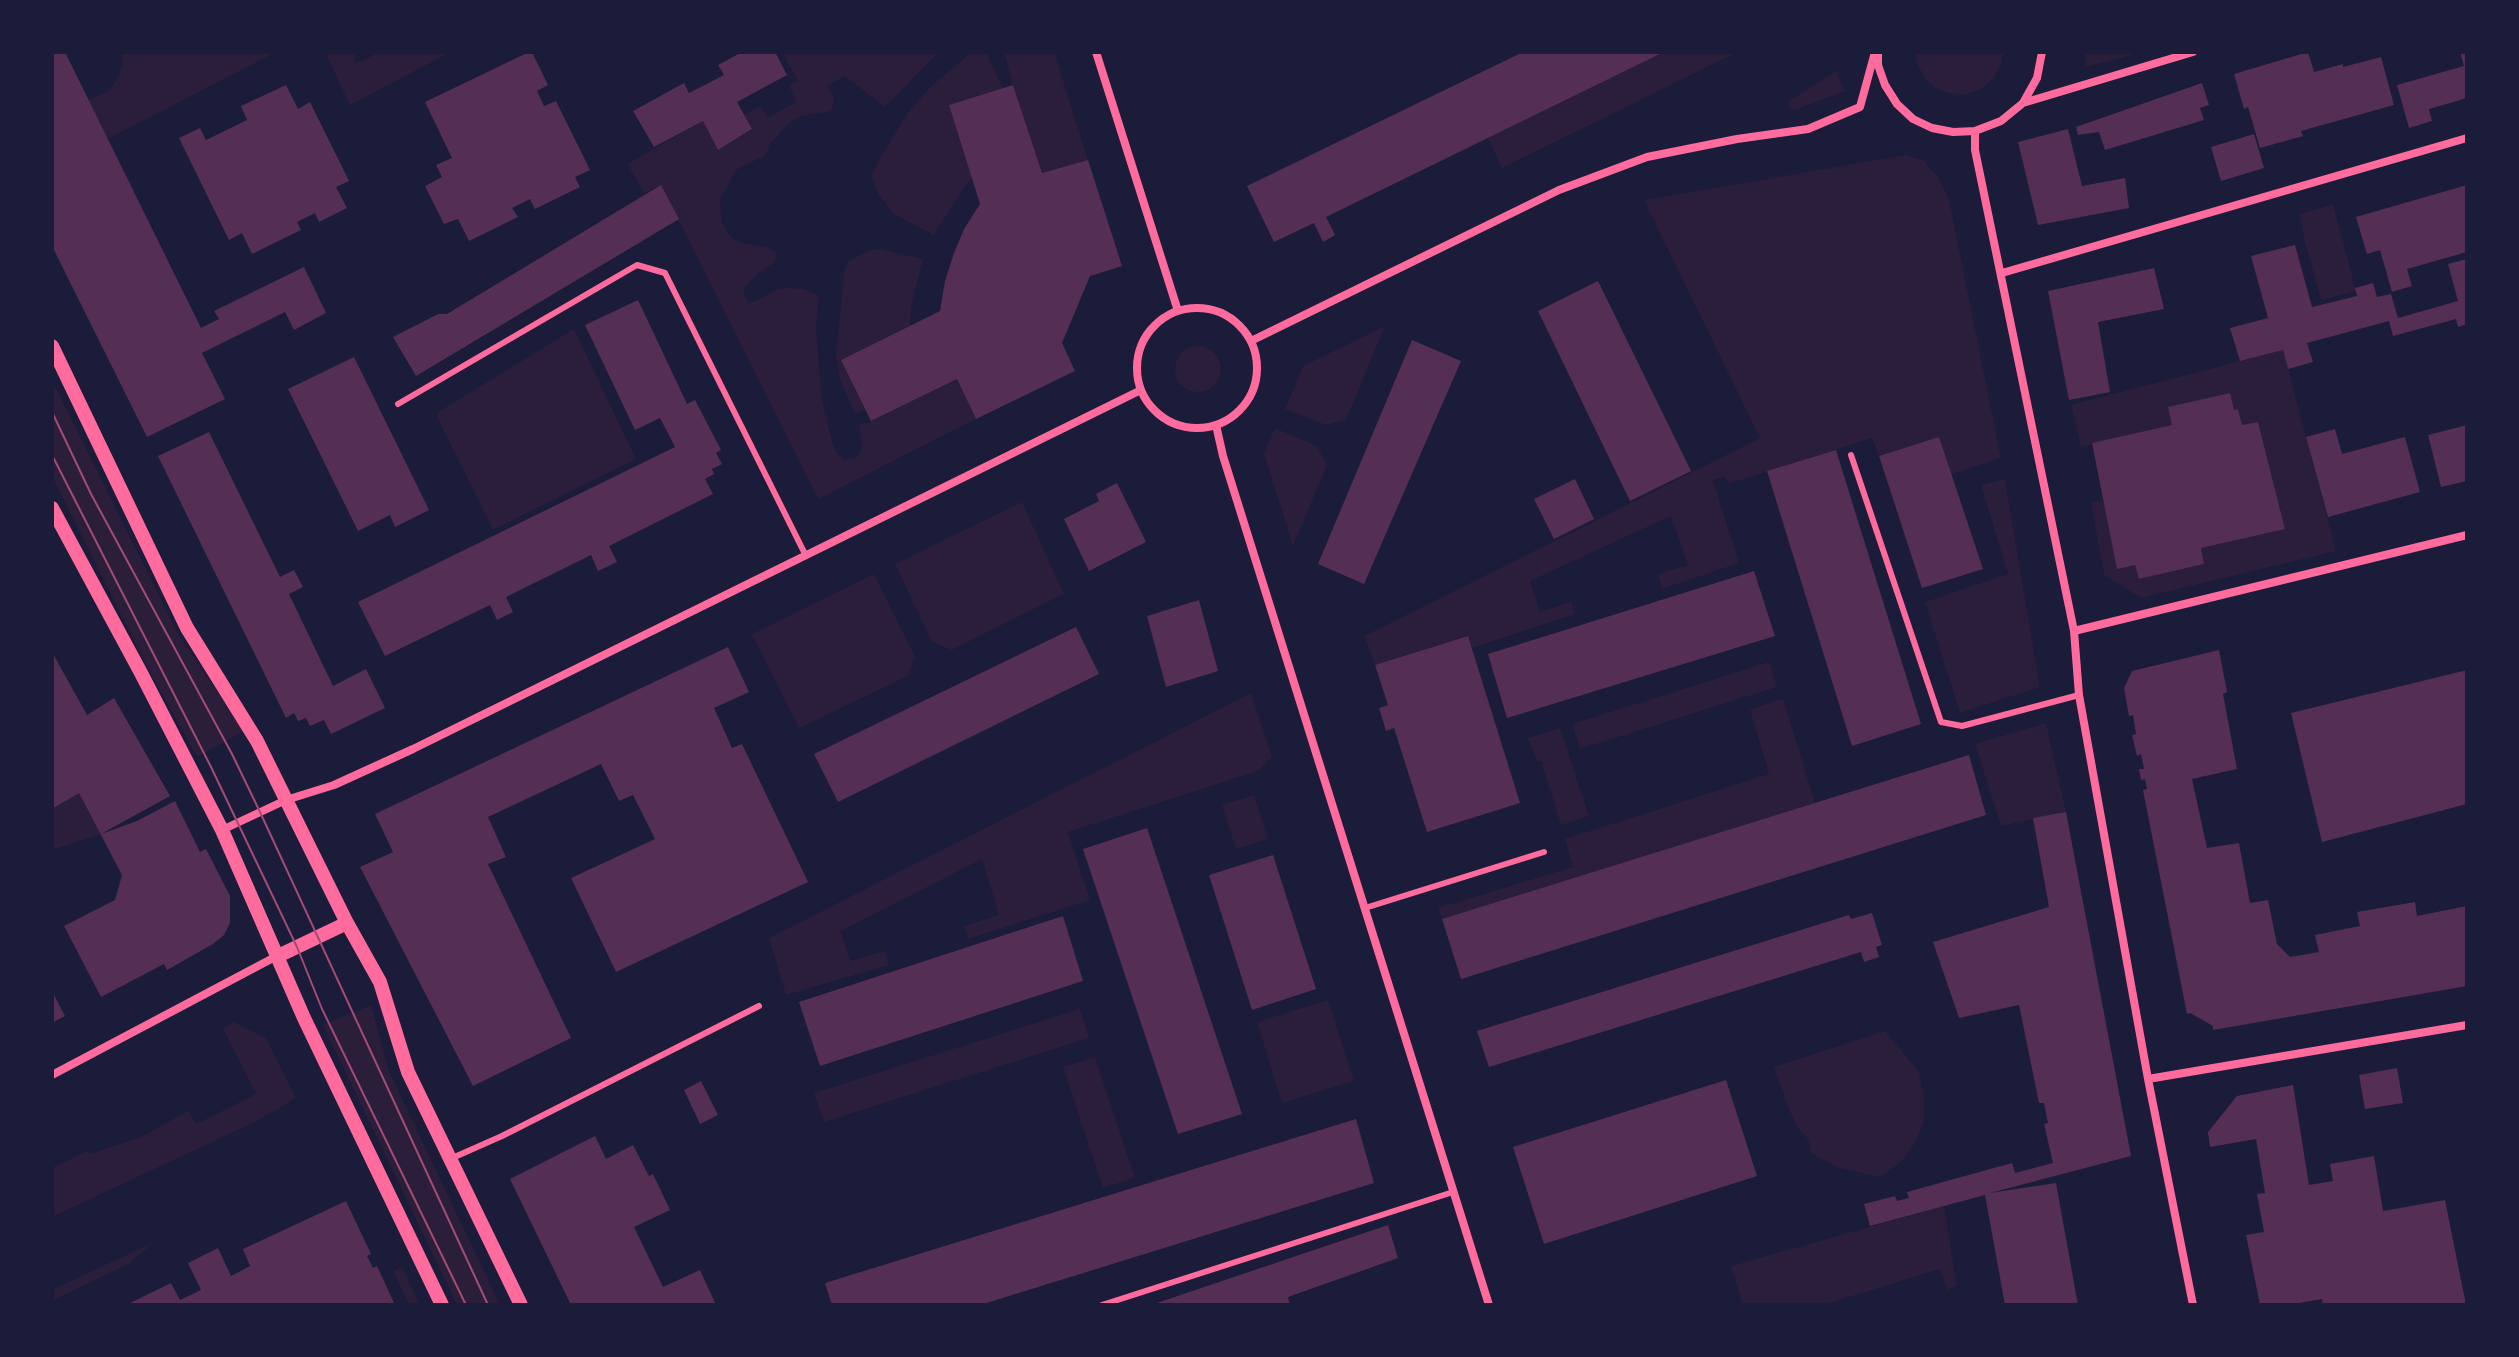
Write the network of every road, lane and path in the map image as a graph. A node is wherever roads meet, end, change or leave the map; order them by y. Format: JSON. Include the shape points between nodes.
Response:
{"nodes":[{"id":1,"x":1096,"y":52,"type":"edge"},
{"id":2,"x":1877,"y":52,"type":"edge"},
{"id":3,"x":2042,"y":52,"type":"edge"},
{"id":4,"x":2193,"y":52,"type":"edge"},
{"id":5,"x":2023,"y":103,"type":"junction"},
{"id":6,"x":1975,"y":131,"type":"junction"},
{"id":7,"x":2467,"y":138,"type":"edge"},
{"id":8,"x":2002,"y":273,"type":"junction"},
{"id":9,"x":1178,"y":311,"type":"junction"},
{"id":10,"x":1251,"y":341,"type":"junction"},
{"id":11,"x":52,"y":346,"type":"edge"},
{"id":12,"x":1141,"y":390,"type":"junction"},
{"id":13,"x":398,"y":404,"type":"dead end"},
{"id":14,"x":1216,"y":425,"type":"junction"},
{"id":15,"x":1851,"y":455,"type":"dead end"},
{"id":16,"x":52,"y":508,"type":"edge"},
{"id":17,"x":2467,"y":535,"type":"edge"},
{"id":18,"x":806,"y":556,"type":"junction"},
{"id":19,"x":2074,"y":631,"type":"junction"},
{"id":20,"x":2079,"y":695,"type":"junction"},
{"id":21,"x":286,"y":800,"type":"junction"},
{"id":22,"x":222,"y":830,"type":"junction"},
{"id":23,"x":1544,"y":852,"type":"dead end"},
{"id":24,"x":1365,"y":908,"type":"junction"},
{"id":25,"x":347,"y":923,"type":"junction"},
{"id":26,"x":278,"y":956,"type":"junction"},
{"id":27,"x":759,"y":1006,"type":"dead end"},
{"id":28,"x":2467,"y":1025,"type":"edge"},
{"id":29,"x":52,"y":1075,"type":"edge"},
{"id":30,"x":2148,"y":1079,"type":"junction"},
{"id":31,"x":450,"y":1159,"type":"junction"},
{"id":32,"x":1453,"y":1192,"type":"junction"},
{"id":33,"x":442,"y":1305,"type":"edge"},
{"id":34,"x":521,"y":1305,"type":"edge"},
{"id":35,"x":1102,"y":1305,"type":"edge"},
{"id":36,"x":1489,"y":1305,"type":"edge"},
{"id":37,"x":2193,"y":1305,"type":"edge"}],
"edges":[{"from":1,"to":9,"type":"street"},
{"from":2,"to":6,"type":"street","via":[[1885,85],[1913,119],[1932,128]]},
{"from":2,"to":10,"type":"street","via":[[1860,107],[1808,129],[1647,157],[1559,190]]},
{"from":3,"to":5,"type":"street","via":[[2037,78]]},
{"from":4,"to":5,"type":"street"},
{"from":5,"to":6,"type":"street","via":[[2001,121]]},
{"from":6,"to":8,"type":"street"},
{"from":7,"to":8,"type":"street"},
{"from":8,"to":19,"type":"street"},
{"from":9,"to":10,"type":"street","via":[[1220,312]]},
{"from":9,"to":12,"type":"street","via":[[1163,318],[1143,343],[1137,374]]},
{"from":10,"to":14,"type":"street","via":[[1256,381],[1248,400]]},
{"from":11,"to":21,"type":"street","via":[[187,628],[257,741]]},
{"from":12,"to":14,"type":"street","via":[[1153,409],[1171,422],[1194,428]]},
{"from":12,"to":18,"type":"street"},
{"from":13,"to":18,"type":"lane","via":[[637,265],[665,273]]},
{"from":14,"to":24,"type":"street"},
{"from":15,"to":20,"type":"lane","via":[[1941,722],[1962,726]]},
{"from":16,"to":22,"type":"street"},
{"from":17,"to":19,"type":"street"},
{"from":18,"to":21,"type":"street","via":[[402,754]]},
{"from":19,"to":20,"type":"street"},
{"from":20,"to":30,"type":"street"},
{"from":21,"to":22,"type":"street"},
{"from":21,"to":25,"type":"street"},
{"from":22,"to":26,"type":"street"},
{"from":23,"to":24,"type":"lane"},
{"from":24,"to":32,"type":"street"},
{"from":25,"to":26,"type":"street"},
{"from":25,"to":31,"type":"street","via":[[380,982],[408,1072]]},
{"from":26,"to":29,"type":"street"},
{"from":26,"to":33,"type":"street"},
{"from":27,"to":31,"type":"lane"},
{"from":28,"to":30,"type":"street"},
{"from":30,"to":37,"type":"street"},
{"from":31,"to":34,"type":"street"},
{"from":32,"to":35,"type":"lane"},
{"from":32,"to":36,"type":"street"}]}
